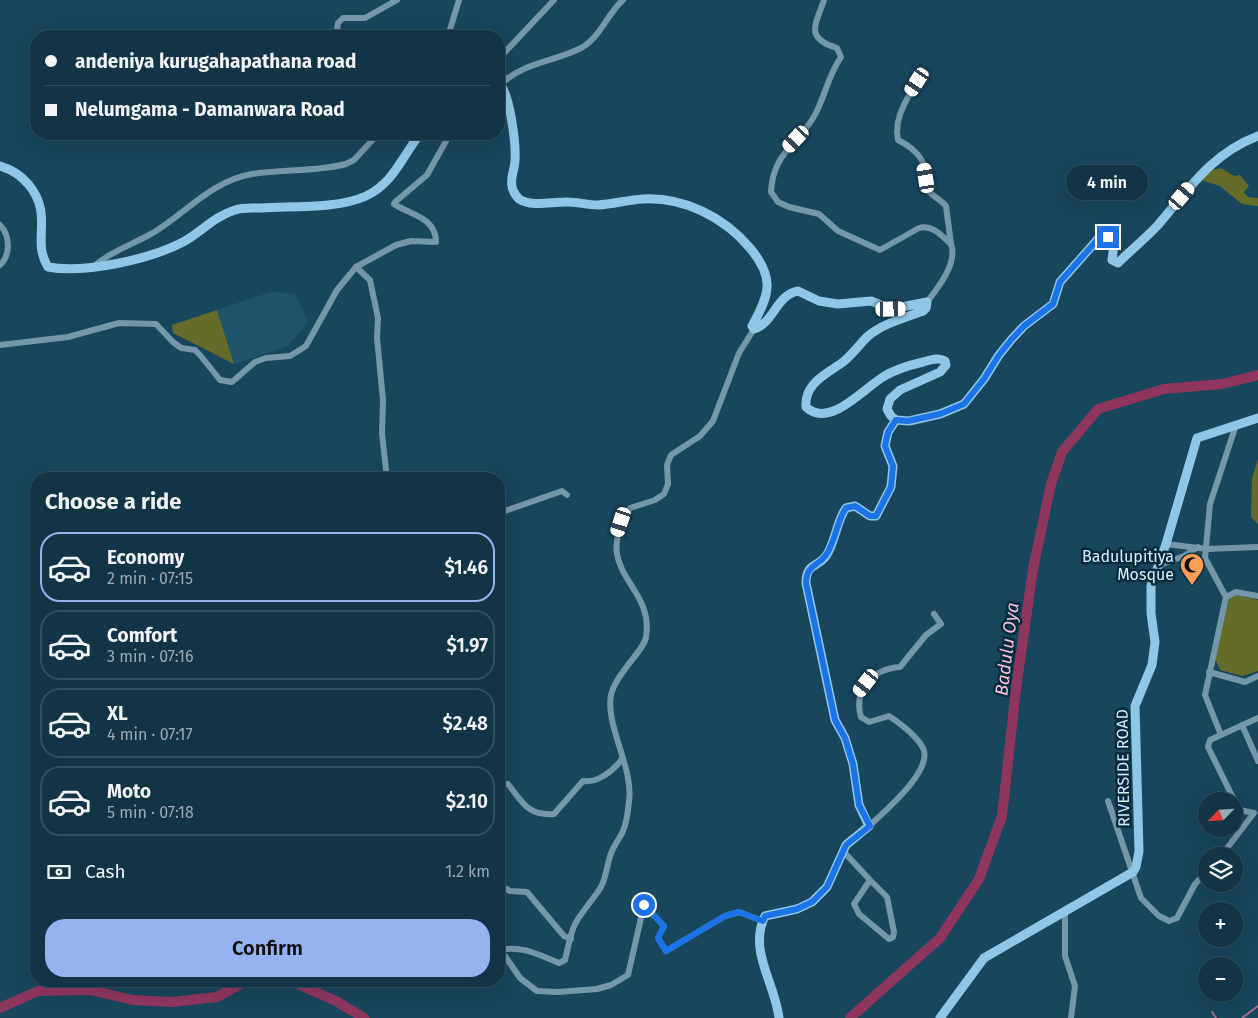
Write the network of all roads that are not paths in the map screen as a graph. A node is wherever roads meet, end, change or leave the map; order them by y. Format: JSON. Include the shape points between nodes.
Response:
{"nodes":[{"id":1,"x":397,"y":0,"type":"edge"},
{"id":2,"x":459,"y":0,"type":"edge"},
{"id":3,"x":554,"y":0,"type":"edge"},
{"id":4,"x":623,"y":0,"type":"edge"},
{"id":5,"x":824,"y":0,"type":"edge"},
{"id":6,"x":337,"y":30,"type":"edge"},
{"id":7,"x":449,"y":30,"type":"edge"},
{"id":8,"x":505,"y":52,"type":"edge"},
{"id":9,"x":926,"y":74,"type":"dead end"},
{"id":10,"x":505,"y":80,"type":"edge"},
{"id":11,"x":505,"y":98,"type":"edge"},
{"id":12,"x":1258,"y":136,"type":"edge"},
{"id":13,"x":372,"y":140,"type":"edge"},
{"id":14,"x":416,"y":140,"type":"edge"},
{"id":15,"x":447,"y":140,"type":"edge"},
{"id":16,"x":0,"y":166,"type":"edge"},
{"id":17,"x":0,"y":225,"type":"edge"},
{"id":18,"x":951,"y":244,"type":"junction"},
{"id":19,"x":0,"y":265,"type":"edge"},
{"id":20,"x":356,"y":267,"type":"junction"},
{"id":21,"x":91,"y":269,"type":"junction"},
{"id":22,"x":927,"y":302,"type":"junction"},
{"id":23,"x":754,"y":329,"type":"junction"},
{"id":24,"x":0,"y":344,"type":"edge"},
{"id":25,"x":1258,"y":418,"type":"edge"},
{"id":26,"x":896,"y":420,"type":"junction"},
{"id":27,"x":1236,"y":425,"type":"junction"},
{"id":28,"x":386,"y":472,"type":"edge"},
{"id":29,"x":567,"y":495,"type":"dead end"},
{"id":30,"x":505,"y":511,"type":"edge"},
{"id":31,"x":1166,"y":544,"type":"junction"},
{"id":32,"x":1258,"y":546,"type":"edge"},
{"id":33,"x":1198,"y":547,"type":"junction"},
{"id":34,"x":1207,"y":549,"type":"junction"},
{"id":35,"x":1157,"y":566,"type":"junction"},
{"id":36,"x":1258,"y":596,"type":"edge"},
{"id":37,"x":1226,"y":597,"type":"junction"},
{"id":38,"x":934,"y":614,"type":"dead end"},
{"id":39,"x":1209,"y":672,"type":"junction"},
{"id":40,"x":1258,"y":676,"type":"edge"},
{"id":41,"x":1258,"y":718,"type":"edge"},
{"id":42,"x":1242,"y":725,"type":"junction"},
{"id":43,"x":1221,"y":735,"type":"junction"},
{"id":44,"x":622,"y":759,"type":"junction"},
{"id":45,"x":1258,"y":761,"type":"edge"},
{"id":46,"x":505,"y":784,"type":"edge"},
{"id":47,"x":1108,"y":801,"type":"dead end"},
{"id":48,"x":1256,"y":812,"type":"edge"},
{"id":49,"x":1258,"y":820,"type":"edge"},
{"id":50,"x":870,"y":826,"type":"junction"},
{"id":51,"x":1228,"y":847,"type":"edge"},
{"id":52,"x":844,"y":852,"type":"junction"},
{"id":53,"x":1133,"y":872,"type":"junction"},
{"id":54,"x":870,"y":880,"type":"junction"},
{"id":55,"x":1198,"y":881,"type":"edge"},
{"id":56,"x":505,"y":888,"type":"edge"},
{"id":57,"x":1065,"y":912,"type":"junction"},
{"id":58,"x":763,"y":921,"type":"junction"},
{"id":59,"x":571,"y":940,"type":"junction"},
{"id":60,"x":505,"y":949,"type":"edge"},
{"id":61,"x":505,"y":956,"type":"edge"},
{"id":62,"x":779,"y":1018,"type":"edge"},
{"id":63,"x":940,"y":1018,"type":"edge"},
{"id":64,"x":1071,"y":1018,"type":"edge"}],
"edges":[{"from":1,"to":6,"type":"street","via":[[365,18],[343,18]]},
{"from":2,"to":7,"type":"street"},
{"from":3,"to":8,"type":"street"},
{"from":4,"to":10,"type":"street","via":[[595,36],[580,49],[534,64]]},
{"from":5,"to":18,"type":"street","via":[[815,33],[823,44],[837,48],[841,57],[815,115],[779,161],[771,192],[778,202],[819,214],[838,231],[880,250],[925,226]]},
{"from":9,"to":18,"type":"street","via":[[908,96],[897,133],[898,140],[914,148],[924,162],[924,187],[930,196],[946,206]]},
{"from":11,"to":23,"type":"street","via":[[516,148],[512,188],[518,198],[528,203],[571,201],[594,205],[642,199],[669,200],[716,217],[743,240],[766,271],[766,302],[752,326]]},
{"from":12,"to":26,"type":"street","via":[[1238,144],[1204,169],[1157,226],[1118,263],[1112,260],[1112,240],[1108,237],[1098,239],[1060,282],[1053,304],[1011,340],[964,404],[932,416]]},
{"from":13,"to":21,"type":"street","via":[[346,164],[251,174],[228,181],[194,201],[153,233]]},
{"from":14,"to":21,"type":"street","via":[[400,166],[368,195],[354,201],[235,210],[163,251]]},
{"from":15,"to":20,"type":"street","via":[[427,175],[394,204],[410,210],[430,224],[436,242],[411,241],[396,245]]},
{"from":16,"to":21,"type":"street","via":[[19,173],[35,192],[42,210],[42,257],[48,267]]},
{"from":17,"to":19,"type":"street","via":[[8,247]]},
{"from":18,"to":22,"type":"street","via":[[944,281]]},
{"from":20,"to":24,"type":"street","via":[[337,290],[306,346],[290,356],[256,362],[232,382],[220,380],[200,354],[181,348],[156,324],[119,323],[68,337]]},
{"from":20,"to":28,"type":"street","via":[[370,280],[378,318]]},
{"from":22,"to":23,"type":"street","via":[[891,309],[871,301],[838,304],[819,301],[798,291],[785,296],[762,327]]},
{"from":22,"to":26,"type":"street","via":[[923,311],[868,336],[845,361],[816,380],[806,400],[806,407],[811,412],[828,413],[851,401],[884,376],[915,364],[940,358],[945,361],[946,365],[940,372],[900,390],[890,399],[888,408]]},
{"from":23,"to":44,"type":"street","via":[[739,353],[713,422],[700,436],[672,455],[667,465],[668,484],[664,494],[630,508],[615,541],[620,569],[635,590],[647,628],[646,640],[627,663],[612,691],[609,706]]},
{"from":25,"to":27,"type":"street","name":"RIVERSIDE ROAD"},
{"from":26,"to":50,"type":"street","via":[[888,432],[885,446],[893,466],[891,487],[876,516],[870,516],[855,506],[846,508],[824,558],[812,565],[806,575],[835,720],[853,764],[859,805]]},
{"from":27,"to":31,"type":"street","name":"RIVERSIDE ROAD","via":[[1197,438]]},
{"from":27,"to":34,"type":"street","via":[[1210,504]]},
{"from":29,"to":30,"type":"street","via":[[562,491]]},
{"from":31,"to":33,"type":"street"},
{"from":31,"to":35,"type":"street","name":"RIVERSIDE ROAD"},
{"from":32,"to":34,"type":"street"},
{"from":33,"to":34,"type":"street"},
{"from":33,"to":35,"type":"street"},
{"from":34,"to":37,"type":"street","via":[[1205,558]]},
{"from":35,"to":53,"type":"street","name":"RIVERSIDE ROAD","via":[[1151,586],[1155,642],[1152,664],[1135,706],[1139,851]]},
{"from":36,"to":37,"type":"street","via":[[1236,592]]},
{"from":37,"to":39,"type":"street"},
{"from":38,"to":50,"type":"street","via":[[941,624],[926,635],[900,667],[890,667],[873,675],[860,692],[858,707],[861,717],[869,722],[889,716],[924,749],[925,758],[906,793]]},
{"from":39,"to":40,"type":"street","via":[[1244,682]]},
{"from":39,"to":43,"type":"street","via":[[1204,695]]},
{"from":41,"to":42,"type":"street"},
{"from":42,"to":43,"type":"street"},
{"from":42,"to":45,"type":"street"},
{"from":43,"to":48,"type":"street","via":[[1210,740],[1208,747],[1239,810]]},
{"from":44,"to":46,"type":"street","via":[[614,769],[592,782],[583,781],[554,814],[540,815],[528,810]]},
{"from":44,"to":59,"type":"street","via":[[630,799],[624,830],[612,851],[602,886],[574,925]]},
{"from":47,"to":53,"type":"street"},
{"from":48,"to":49,"type":"street"},
{"from":48,"to":51,"type":"street"},
{"from":50,"to":52,"type":"street","via":[[846,845]]},
{"from":52,"to":54,"type":"street"},
{"from":52,"to":58,"type":"street","via":[[827,887],[812,902],[765,916]]},
{"from":53,"to":55,"type":"street","via":[[1142,898],[1159,916],[1169,921],[1177,918]]},
{"from":53,"to":57,"type":"street"},
{"from":54,"to":54,"type":"street","via":[[854,904],[859,914],[889,939],[894,932],[887,897]]},
{"from":56,"to":59,"type":"street","via":[[527,892]]},
{"from":57,"to":63,"type":"street","via":[[984,958]]},
{"from":57,"to":64,"type":"street","via":[[1065,956],[1075,986]]},
{"from":58,"to":61,"type":"street","via":[[739,912],[725,916],[666,951],[658,938],[664,926],[644,905],[628,976],[598,990],[537,991],[520,978]]},
{"from":58,"to":62,"type":"street","via":[[758,940],[777,999]]},
{"from":59,"to":60,"type":"street","via":[[565,960],[559,963],[526,949]]}]}
